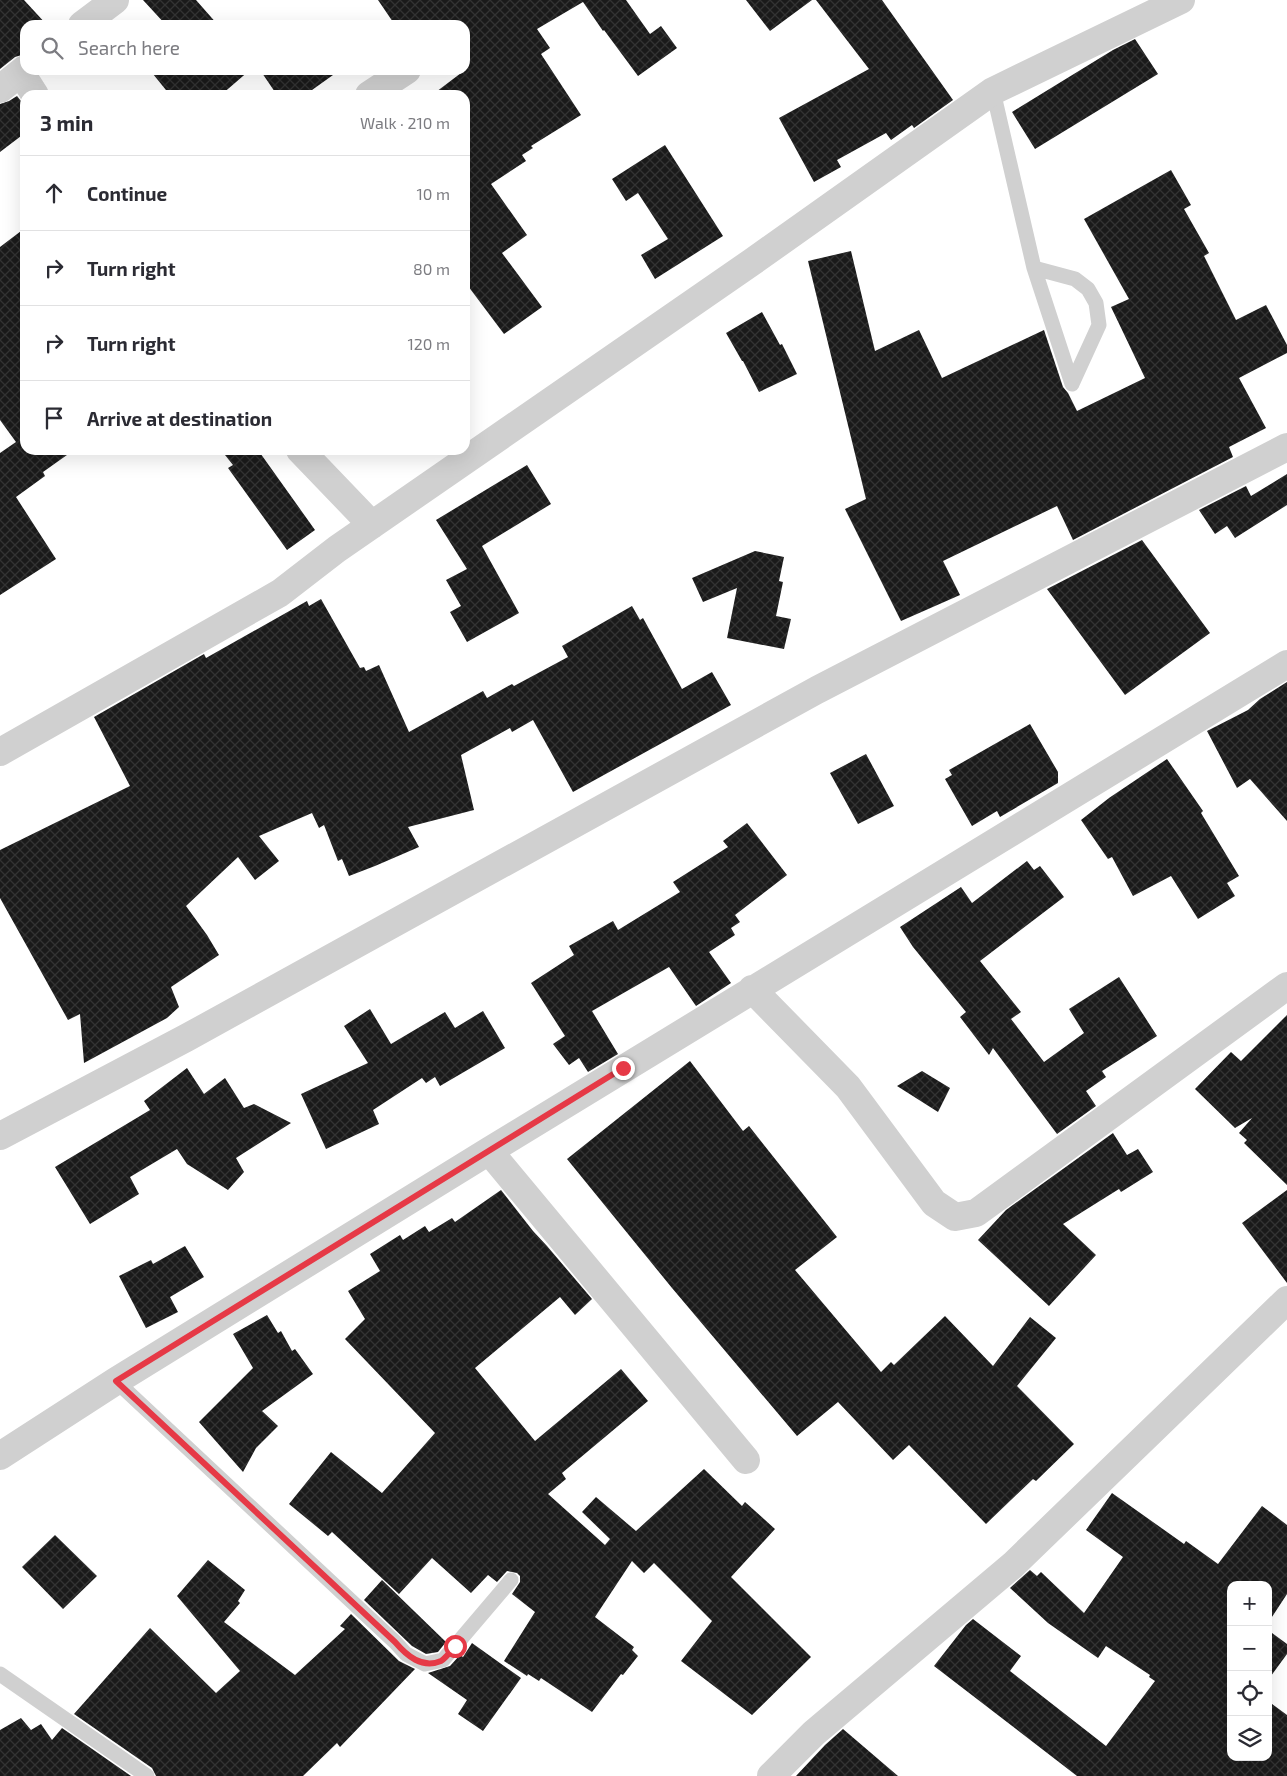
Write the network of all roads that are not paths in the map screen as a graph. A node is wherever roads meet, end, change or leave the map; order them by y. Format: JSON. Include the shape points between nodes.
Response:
{"nodes":[{"id":1,"x":115,"y":0,"type":"edge"},
{"id":2,"x":1181,"y":0,"type":"edge"},
{"id":3,"x":89,"y":20,"type":"edge"},
{"id":4,"x":399,"y":75,"type":"edge"},
{"id":5,"x":377,"y":90,"type":"edge"},
{"id":6,"x":993,"y":90,"type":"junction"},
{"id":7,"x":1034,"y":268,"type":"junction"},
{"id":8,"x":1287,"y":447,"type":"edge"},
{"id":9,"x":305,"y":455,"type":"edge"},
{"id":10,"x":372,"y":524,"type":"junction"},
{"id":11,"x":1287,"y":664,"type":"edge"},
{"id":12,"x":0,"y":752,"type":"edge"},
{"id":13,"x":1287,"y":986,"type":"edge"},
{"id":14,"x":752,"y":989,"type":"junction"},
{"id":15,"x":0,"y":1136,"type":"edge"},
{"id":16,"x":489,"y":1151,"type":"junction"},
{"id":17,"x":1287,"y":1300,"type":"edge"},
{"id":18,"x":116,"y":1381,"type":"junction"},
{"id":19,"x":0,"y":1456,"type":"edge"},
{"id":20,"x":746,"y":1460,"type":"dead end"},
{"id":21,"x":511,"y":1580,"type":"dead end"},
{"id":22,"x":0,"y":1674,"type":"edge"},
{"id":23,"x":147,"y":1776,"type":"edge"},
{"id":24,"x":771,"y":1776,"type":"edge"}],
"edges":[{"from":1,"to":3,"type":"street"},
{"from":2,"to":6,"type":"street"},
{"from":4,"to":5,"type":"street"},
{"from":6,"to":7,"type":"lane"},
{"from":6,"to":10,"type":"street","via":[[752,262]]},
{"from":7,"to":7,"type":"lane","via":[[1075,279],[1088,289],[1096,303],[1099,325],[1072,384]]},
{"from":8,"to":15,"type":"street","via":[[817,690],[186,1038]]},
{"from":9,"to":10,"type":"street"},
{"from":10,"to":12,"type":"street","via":[[280,594]]},
{"from":11,"to":14,"type":"street"},
{"from":13,"to":14,"type":"street","via":[[976,1213],[954,1217],[934,1204],[848,1087]]},
{"from":14,"to":16,"type":"street"},
{"from":16,"to":18,"type":"street"},
{"from":16,"to":20,"type":"street"},
{"from":17,"to":24,"type":"street","via":[[1013,1565],[814,1733]]},
{"from":18,"to":19,"type":"street"},
{"from":18,"to":21,"type":"lane","via":[[406,1654],[425,1664],[442,1660]]},
{"from":22,"to":23,"type":"lane"}]}
